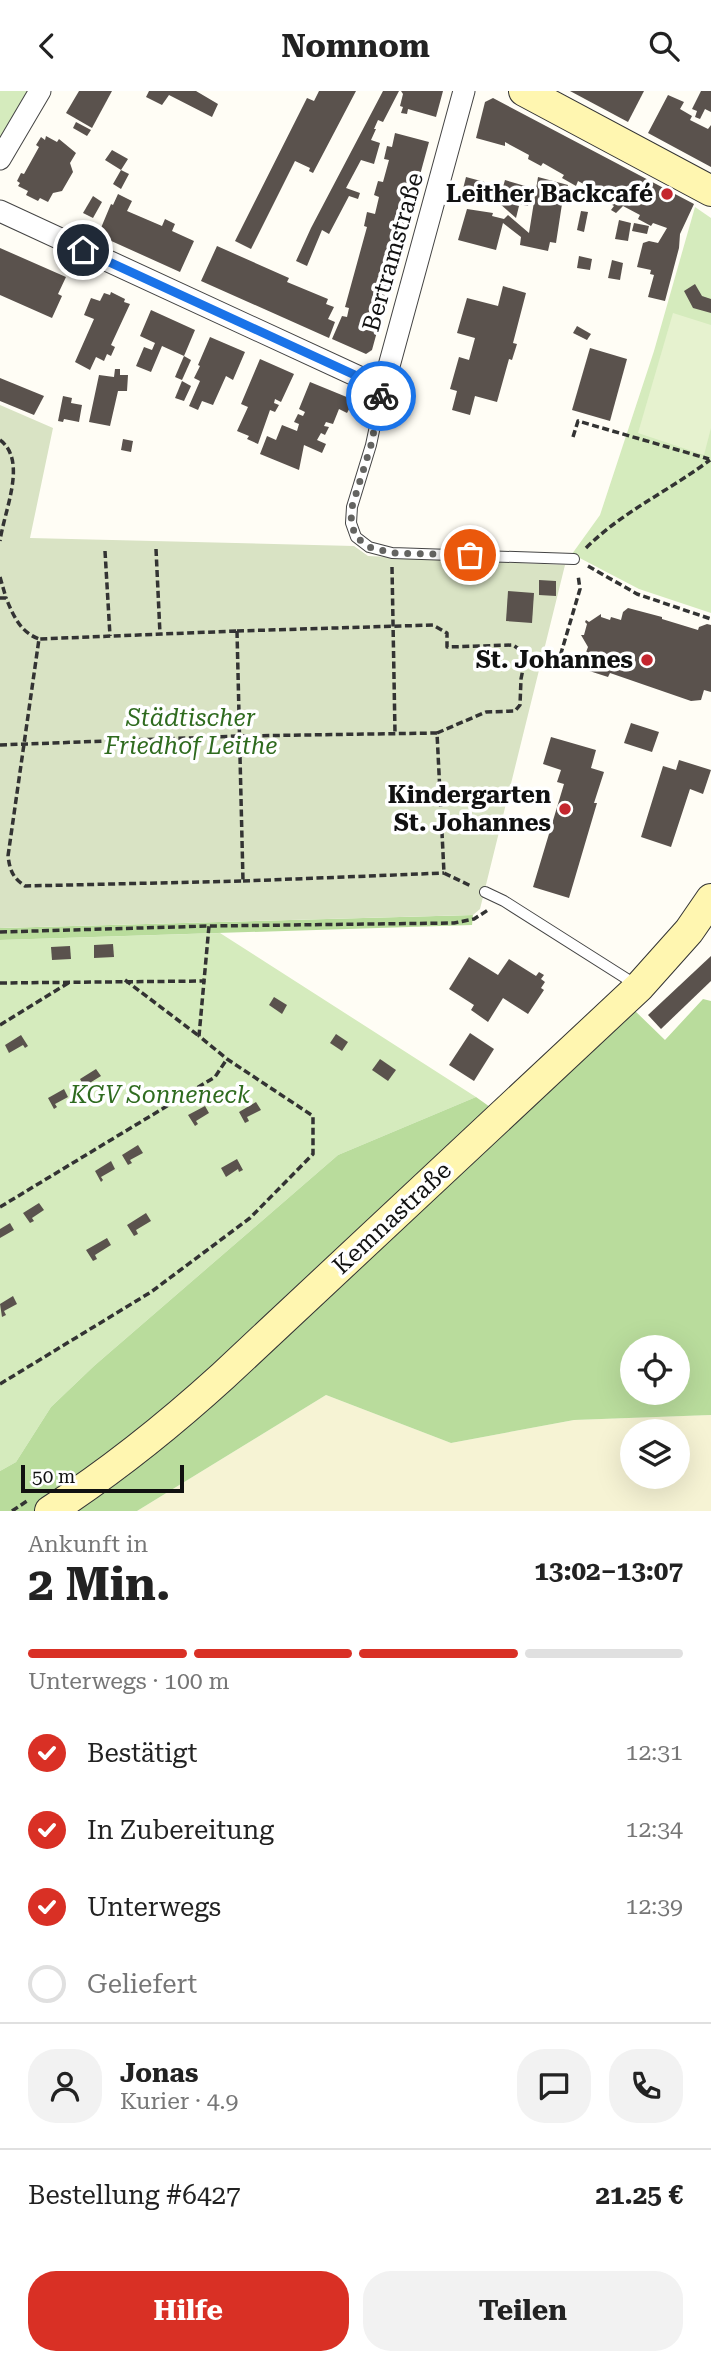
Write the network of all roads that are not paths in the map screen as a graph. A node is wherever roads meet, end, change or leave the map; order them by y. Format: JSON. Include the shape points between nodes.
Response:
{"nodes":[{"id":1,"x":40,"y":91,"type":"edge"},
{"id":2,"x":464,"y":91,"type":"edge"},
{"id":3,"x":524,"y":91,"type":"edge"},
{"id":4,"x":0,"y":159,"type":"edge"},
{"id":5,"x":711,"y":191,"type":"edge"},
{"id":6,"x":0,"y":211,"type":"edge"},
{"id":7,"x":383,"y":388,"type":"junction"},
{"id":8,"x":574,"y":559,"type":"road end"},
{"id":9,"x":485,"y":893,"type":"road end"},
{"id":10,"x":711,"y":899,"type":"edge"},
{"id":11,"x":639,"y":987,"type":"junction"},
{"id":12,"x":50,"y":1511,"type":"edge"}],
"edges":[{"from":1,"to":4,"type":"street"},
{"from":2,"to":7,"type":"street","name":"Bertramstraße"},
{"from":3,"to":5,"type":"street"},
{"from":6,"to":7,"type":"street"},
{"from":7,"to":8,"type":"lane","name":"Bertramstraße","via":[[352,507],[356,537],[369,547],[392,553]]},
{"from":9,"to":11,"type":"lane"},
{"from":10,"to":11,"type":"street","name":"Kemnastraße"},
{"from":11,"to":12,"type":"street","name":"Kemnastraße","via":[[163,1430]]}]}
